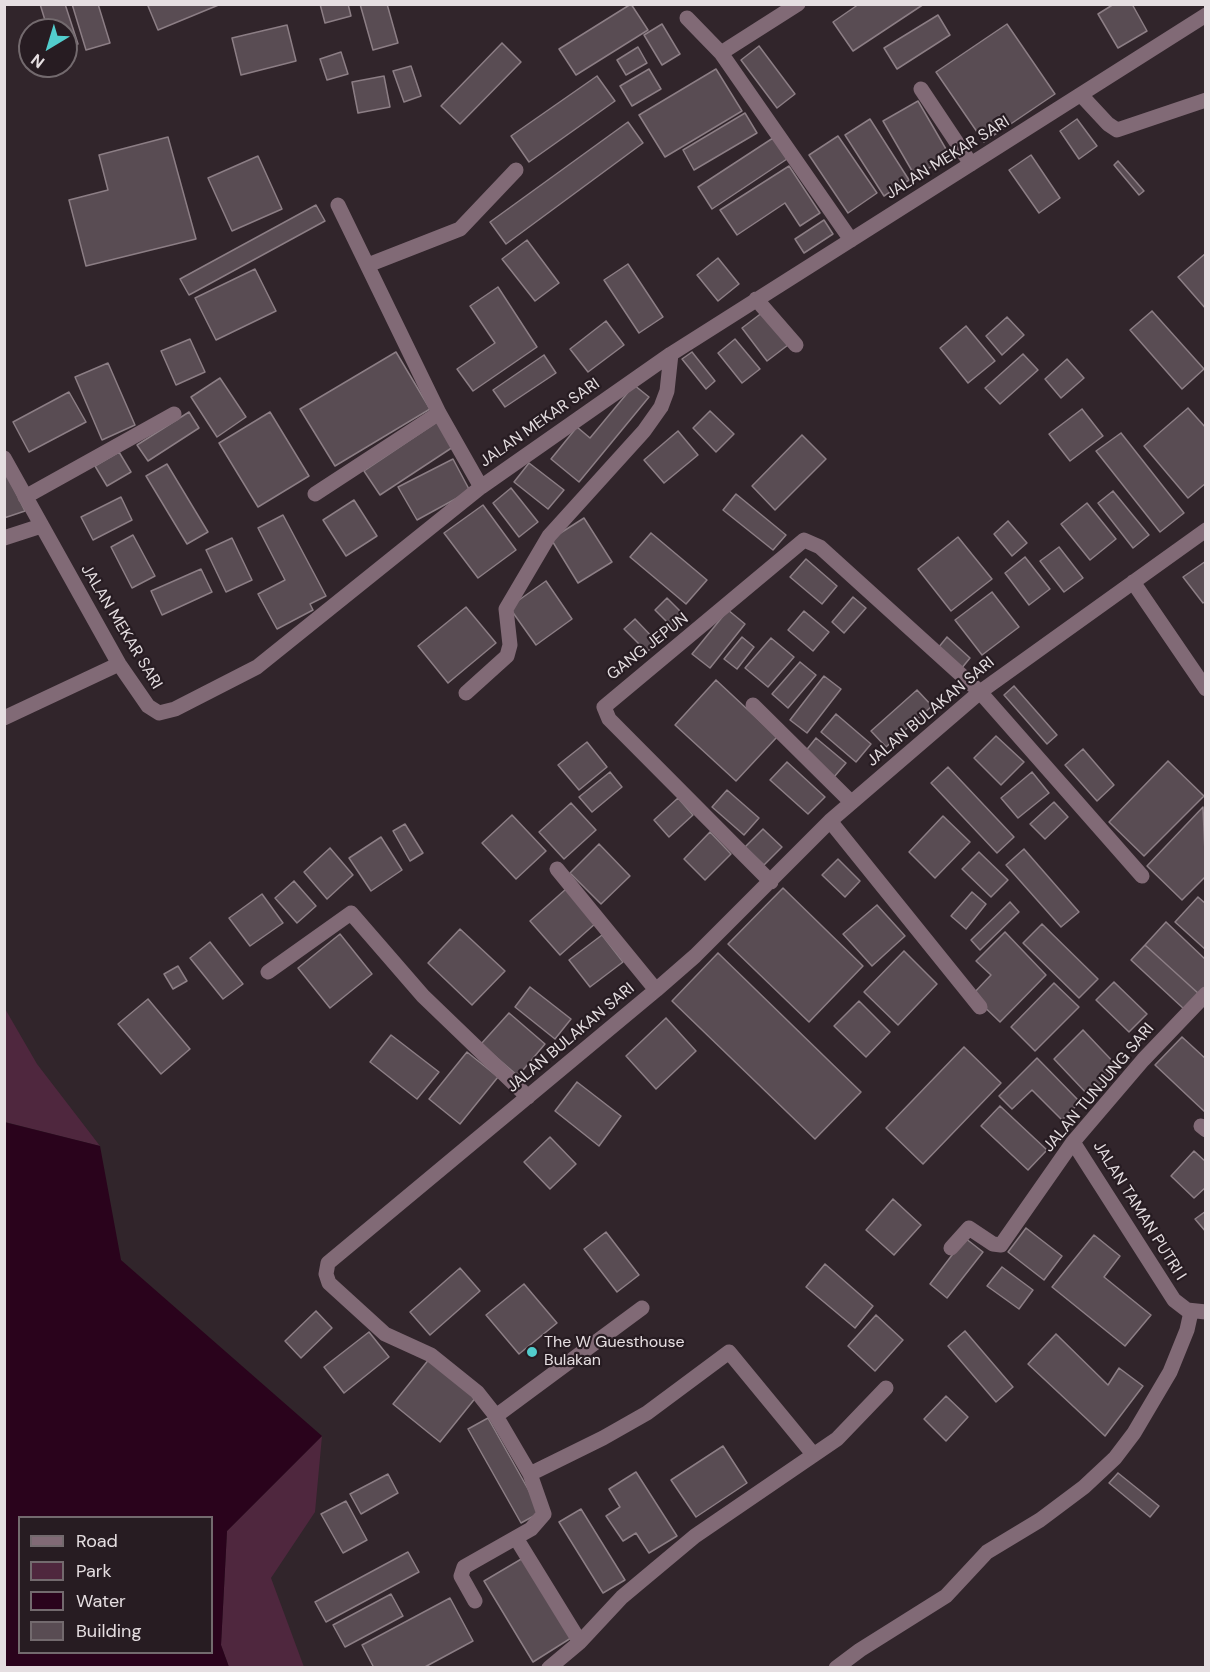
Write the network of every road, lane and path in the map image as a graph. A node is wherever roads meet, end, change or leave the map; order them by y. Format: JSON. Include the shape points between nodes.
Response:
{"nodes":[{"id":1,"x":798,"y":4,"type":"edge"},
{"id":2,"x":1206,"y":15,"type":"edge"},
{"id":3,"x":687,"y":18,"type":"dead end"},
{"id":4,"x":721,"y":53,"type":"junction"},
{"id":5,"x":921,"y":89,"type":"dead end"},
{"id":6,"x":1081,"y":95,"type":"junction"},
{"id":7,"x":1206,"y":100,"type":"edge"},
{"id":8,"x":971,"y":164,"type":"junction"},
{"id":9,"x":516,"y":170,"type":"dead end"},
{"id":10,"x":338,"y":205,"type":"dead end"},
{"id":11,"x":851,"y":240,"type":"junction"},
{"id":12,"x":368,"y":265,"type":"junction"},
{"id":13,"x":756,"y":299,"type":"junction"},
{"id":14,"x":796,"y":345,"type":"dead end"},
{"id":15,"x":671,"y":354,"type":"junction"},
{"id":16,"x":439,"y":413,"type":"junction"},
{"id":17,"x":174,"y":414,"type":"dead end"},
{"id":18,"x":4,"y":458,"type":"edge"},
{"id":19,"x":481,"y":487,"type":"junction"},
{"id":20,"x":315,"y":494,"type":"dead end"},
{"id":21,"x":25,"y":497,"type":"junction"},
{"id":22,"x":40,"y":526,"type":"junction"},
{"id":23,"x":1206,"y":530,"type":"edge"},
{"id":24,"x":4,"y":538,"type":"edge"},
{"id":25,"x":1133,"y":582,"type":"junction"},
{"id":26,"x":119,"y":664,"type":"junction"},
{"id":27,"x":1206,"y":689,"type":"edge"},
{"id":28,"x":980,"y":692,"type":"junction"},
{"id":29,"x":466,"y":693,"type":"dead end"},
{"id":30,"x":753,"y":705,"type":"dead end"},
{"id":31,"x":4,"y":718,"type":"edge"},
{"id":32,"x":851,"y":802,"type":"junction"},
{"id":33,"x":830,"y":821,"type":"junction"},
{"id":34,"x":557,"y":869,"type":"dead end"},
{"id":35,"x":1142,"y":876,"type":"dead end"},
{"id":36,"x":771,"y":882,"type":"junction"},
{"id":37,"x":268,"y":972,"type":"dead end"},
{"id":38,"x":656,"y":990,"type":"junction"},
{"id":39,"x":1206,"y":994,"type":"edge"},
{"id":40,"x":980,"y":1007,"type":"dead end"},
{"id":41,"x":528,"y":1097,"type":"junction"},
{"id":42,"x":1073,"y":1142,"type":"junction"},
{"id":43,"x":951,"y":1248,"type":"dead end"},
{"id":44,"x":642,"y":1308,"type":"dead end"},
{"id":45,"x":1198,"y":1312,"type":"edge"},
{"id":46,"x":886,"y":1388,"type":"dead end"},
{"id":47,"x":496,"y":1416,"type":"junction"},
{"id":48,"x":813,"y":1454,"type":"junction"},
{"id":49,"x":530,"y":1474,"type":"junction"},
{"id":50,"x":516,"y":1538,"type":"junction"},
{"id":51,"x":475,"y":1601,"type":"dead end"},
{"id":52,"x":580,"y":1642,"type":"junction"},
{"id":53,"x":549,"y":1668,"type":"edge"},
{"id":54,"x":836,"y":1668,"type":"edge"}],
"edges":[{"from":1,"to":4,"type":"street"},
{"from":2,"to":6,"type":"street","name":"JALAN MEKAR SARI"},
{"from":3,"to":4,"type":"street"},
{"from":4,"to":11,"type":"street"},
{"from":5,"to":8,"type":"street"},
{"from":6,"to":7,"type":"street","via":[[1117,130]]},
{"from":6,"to":8,"type":"street","name":"JALAN MEKAR SARI"},
{"from":8,"to":11,"type":"street","name":"JALAN MEKAR SARI"},
{"from":9,"to":12,"type":"street","via":[[460,229]]},
{"from":10,"to":12,"type":"street"},
{"from":11,"to":13,"type":"street","name":"JALAN MEKAR SARI"},
{"from":12,"to":16,"type":"street"},
{"from":13,"to":14,"type":"street"},
{"from":13,"to":15,"type":"street","name":"JALAN MEKAR SARI"},
{"from":15,"to":19,"type":"street","name":"JALAN MEKAR SARI"},
{"from":15,"to":29,"type":"street","via":[[661,407],[549,536],[506,609],[510,649],[507,656]]},
{"from":16,"to":19,"type":"street"},
{"from":16,"to":20,"type":"street"},
{"from":17,"to":21,"type":"street"},
{"from":18,"to":21,"type":"street","name":"JALAN MEKAR SARI"},
{"from":19,"to":26,"type":"street","name":"JALAN MEKAR SARI","via":[[257,667],[175,709],[159,713],[148,706]]},
{"from":21,"to":22,"type":"street","name":"JALAN MEKAR SARI"},
{"from":22,"to":24,"type":"street"},
{"from":22,"to":26,"type":"street","name":"JALAN MEKAR SARI"},
{"from":23,"to":25,"type":"street","name":"JALAN BULAKAN SARI"},
{"from":25,"to":27,"type":"street"},
{"from":25,"to":28,"type":"street","name":"JALAN BULAKAN SARI"},
{"from":26,"to":31,"type":"street"},
{"from":28,"to":32,"type":"street","name":"JALAN BULAKAN SARI"},
{"from":28,"to":35,"type":"street"},
{"from":28,"to":36,"type":"street","name":"GANG JEPUN","via":[[808,541],[797,543],[705,626],[604,708],[609,719]]},
{"from":30,"to":32,"type":"street"},
{"from":32,"to":33,"type":"street","name":"JALAN BULAKAN SARI"},
{"from":33,"to":36,"type":"street","name":"JALAN BULAKAN SARI"},
{"from":33,"to":40,"type":"street"},
{"from":34,"to":38,"type":"street"},
{"from":36,"to":38,"type":"street","name":"JALAN BULAKAN SARI"},
{"from":37,"to":41,"type":"street","via":[[351,913],[407,980]]},
{"from":38,"to":41,"type":"street","name":"JALAN BULAKAN SARI"},
{"from":39,"to":42,"type":"street","name":"JALAN TUNJUNG SARI"},
{"from":41,"to":47,"type":"street","name":"JALAN BULAKAN SARI","via":[[354,1240],[326,1268],[334,1288],[385,1334],[447,1366],[477,1392]]},
{"from":42,"to":43,"type":"street","name":"JALAN TUNJUNG SARI","via":[[1001,1245],[969,1228]]},
{"from":42,"to":45,"type":"street","name":"JALAN TAMAN PUTRI I","via":[[1160,1282],[1178,1305]]},
{"from":44,"to":47,"type":"street"},
{"from":45,"to":54,"type":"street","via":[[1160,1391],[1115,1458],[1049,1513],[987,1552],[946,1596]]},
{"from":46,"to":48,"type":"street","via":[[837,1439]]},
{"from":47,"to":49,"type":"street","name":"JALAN BULAKAN SARI"},
{"from":48,"to":49,"type":"street","via":[[729,1352],[647,1413]]},
{"from":48,"to":52,"type":"street","via":[[695,1536],[622,1597]]},
{"from":49,"to":50,"type":"street","name":"JALAN BULAKAN SARI","via":[[544,1514],[536,1526]]},
{"from":50,"to":51,"type":"street","name":"JALAN BULAKAN SARI","via":[[462,1568],[462,1581]]},
{"from":50,"to":52,"type":"street"},
{"from":52,"to":53,"type":"street"}]}
